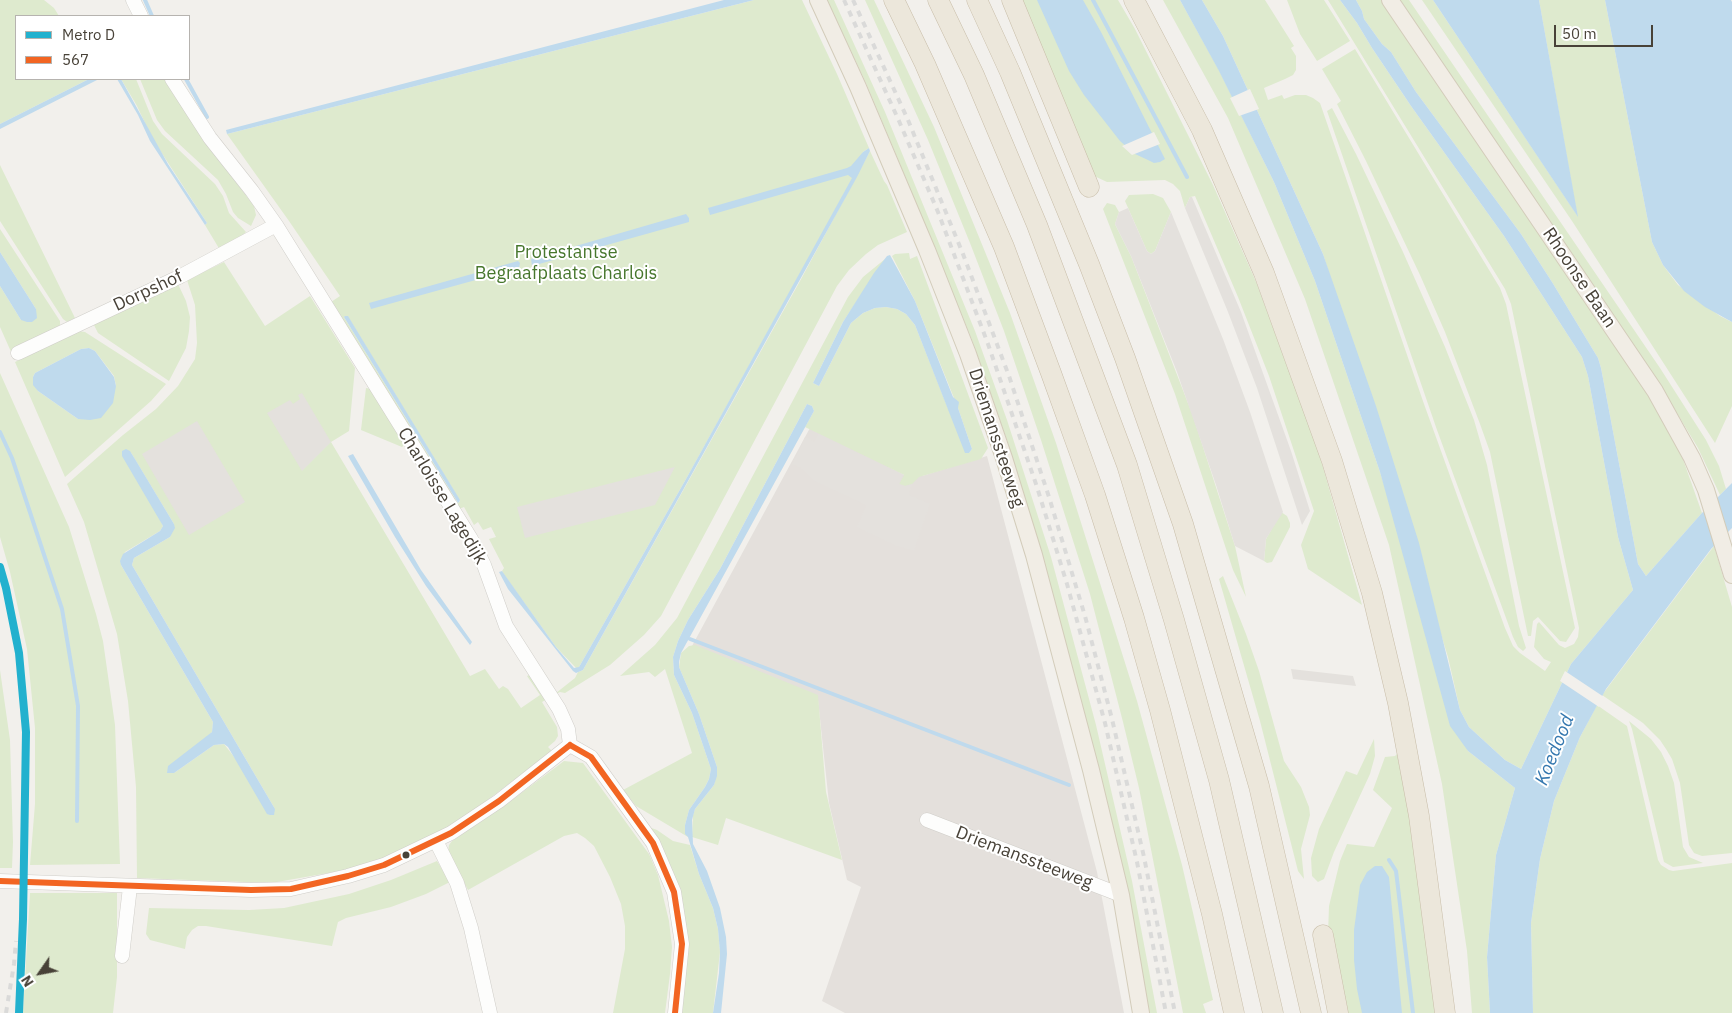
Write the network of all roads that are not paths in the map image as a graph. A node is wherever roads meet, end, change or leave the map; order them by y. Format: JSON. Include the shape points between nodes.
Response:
{"nodes":[{"id":1,"x":133,"y":0,"type":"edge"},
{"id":2,"x":818,"y":0,"type":"edge"},
{"id":3,"x":894,"y":0,"type":"edge"},
{"id":4,"x":938,"y":0,"type":"edge"},
{"id":5,"x":977,"y":0,"type":"edge"},
{"id":6,"x":1012,"y":0,"type":"edge"},
{"id":7,"x":1134,"y":0,"type":"edge"},
{"id":8,"x":1390,"y":0,"type":"edge"},
{"id":9,"x":140,"y":15,"type":"edge"},
{"id":10,"x":173,"y":80,"type":"edge"},
{"id":11,"x":1088,"y":187,"type":"dead end"},
{"id":12,"x":276,"y":225,"type":"junction"},
{"id":13,"x":18,"y":353,"type":"dead end"},
{"id":14,"x":1732,"y":575,"type":"edge"},
{"id":15,"x":570,"y":745,"type":"junction"},
{"id":16,"x":928,"y":820,"type":"dead end"},
{"id":17,"x":436,"y":841,"type":"junction"},
{"id":18,"x":0,"y":881,"type":"edge"},
{"id":19,"x":130,"y":887,"type":"junction"},
{"id":20,"x":1121,"y":895,"type":"junction"},
{"id":21,"x":1323,"y":935,"type":"dead end"},
{"id":22,"x":122,"y":956,"type":"dead end"},
{"id":23,"x":490,"y":1013,"type":"edge"},
{"id":24,"x":675,"y":1013,"type":"edge"},
{"id":25,"x":1141,"y":1013,"type":"edge"},
{"id":26,"x":1234,"y":1013,"type":"edge"},
{"id":27,"x":1273,"y":1013,"type":"edge"},
{"id":28,"x":1311,"y":1013,"type":"edge"},
{"id":29,"x":1338,"y":1013,"type":"edge"},
{"id":30,"x":1445,"y":1013,"type":"edge"}],
"edges":[{"from":1,"to":9,"type":"street"},
{"from":2,"to":20,"type":"main road","name":"Driemanssteeweg","via":[[927,250],[1004,458],[1057,639]]},
{"from":3,"to":26,"type":"highway","via":[[929,72],[1000,239],[1094,495],[1160,710]]},
{"from":4,"to":27,"type":"highway","via":[[1038,225],[1127,465],[1219,780]]},
{"from":5,"to":28,"type":"highway","via":[[1089,264],[1183,524],[1259,786]]},
{"from":6,"to":11,"type":"highway"},
{"from":7,"to":30,"type":"highway","via":[[1202,130],[1264,273],[1335,471],[1372,593],[1398,703],[1419,816]]},
{"from":8,"to":14,"type":"main road","name":"Rhoonse Baan","via":[[1655,391],[1706,490]]},
{"from":10,"to":12,"type":"street","name":"Charloisse Lagedijk","via":[[210,138]]},
{"from":12,"to":13,"type":"street","name":"Dorpshof","via":[[181,276]]},
{"from":12,"to":15,"type":"street","name":"Charloisse Lagedijk","via":[[471,539],[506,626],[558,709],[568,729]]},
{"from":15,"to":17,"type":"street","via":[[491,806]]},
{"from":15,"to":24,"type":"street","via":[[591,757],[653,843],[674,892],[682,944]]},
{"from":16,"to":20,"type":"street","name":"Driemanssteeweg"},
{"from":17,"to":19,"type":"street","via":[[384,865],[291,888]]},
{"from":17,"to":23,"type":"street","via":[[457,884],[471,928]]},
{"from":18,"to":19,"type":"street"},
{"from":19,"to":22,"type":"street"},
{"from":20,"to":25,"type":"main road","name":"Driemanssteeweg"},
{"from":21,"to":29,"type":"highway"}]}
